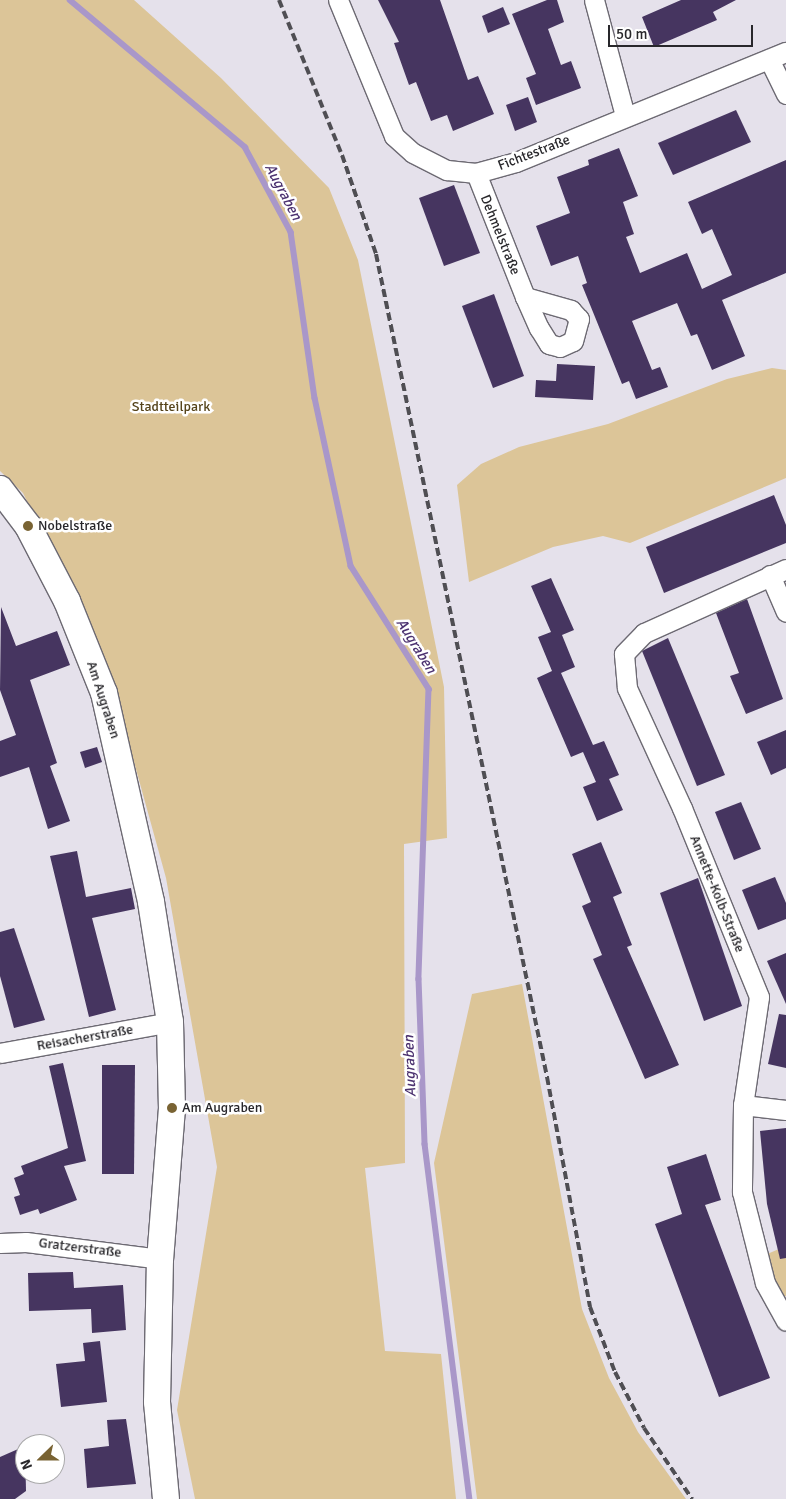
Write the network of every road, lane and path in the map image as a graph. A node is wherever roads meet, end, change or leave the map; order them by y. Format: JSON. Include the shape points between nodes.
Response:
{"nodes":[{"id":1,"x":338,"y":0,"type":"edge"},
{"id":2,"x":594,"y":0,"type":"edge"},
{"id":3,"x":777,"y":56,"type":"edge"},
{"id":4,"x":786,"y":94,"type":"edge"},
{"id":5,"x":625,"y":116,"type":"junction"},
{"id":6,"x":476,"y":173,"type":"junction"},
{"id":7,"x":525,"y":297,"type":"dead end"},
{"id":8,"x":0,"y":489,"type":"edge"},
{"id":9,"x":778,"y":572,"type":"edge"},
{"id":10,"x":786,"y":612,"type":"edge"},
{"id":11,"x":170,"y":1022,"type":"junction"},
{"id":12,"x":0,"y":1053,"type":"edge"},
{"id":13,"x":743,"y":1106,"type":"junction"},
{"id":14,"x":786,"y":1110,"type":"edge"},
{"id":15,"x":0,"y":1244,"type":"edge"},
{"id":16,"x":160,"y":1258,"type":"junction"},
{"id":17,"x":786,"y":1321,"type":"edge"},
{"id":18,"x":166,"y":1499,"type":"edge"}],
"edges":[{"from":1,"to":6,"type":"street","name":"Fichtestraße","via":[[394,136],[413,153],[447,170]]},
{"from":2,"to":5,"type":"street"},
{"from":3,"to":4,"type":"street"},
{"from":3,"to":5,"type":"street","name":"Fichtestraße"},
{"from":5,"to":6,"type":"street","name":"Fichtestraße","via":[[516,162]]},
{"from":6,"to":7,"type":"street","name":"Dehmelstraße"},
{"from":8,"to":11,"type":"street","name":"Am Augraben","via":[[28,526],[54,576],[104,692],[151,902]]},
{"from":9,"to":10,"type":"street"},
{"from":9,"to":13,"type":"street","name":"Annette-Kolb-Straße","via":[[644,632],[624,654],[627,688],[682,808],[759,997]]},
{"from":11,"to":12,"type":"street","name":"Reisacherstraße"},
{"from":11,"to":16,"type":"street","name":"Am Augraben","via":[[170,1140]]},
{"from":13,"to":14,"type":"street"},
{"from":13,"to":17,"type":"street","name":"Annette-Kolb-Straße","via":[[742,1192],[765,1283]]},
{"from":15,"to":16,"type":"street","name":"Gratzerstraße","via":[[26,1242]]},
{"from":16,"to":18,"type":"street","name":"Am Augraben","via":[[157,1402]]}]}
